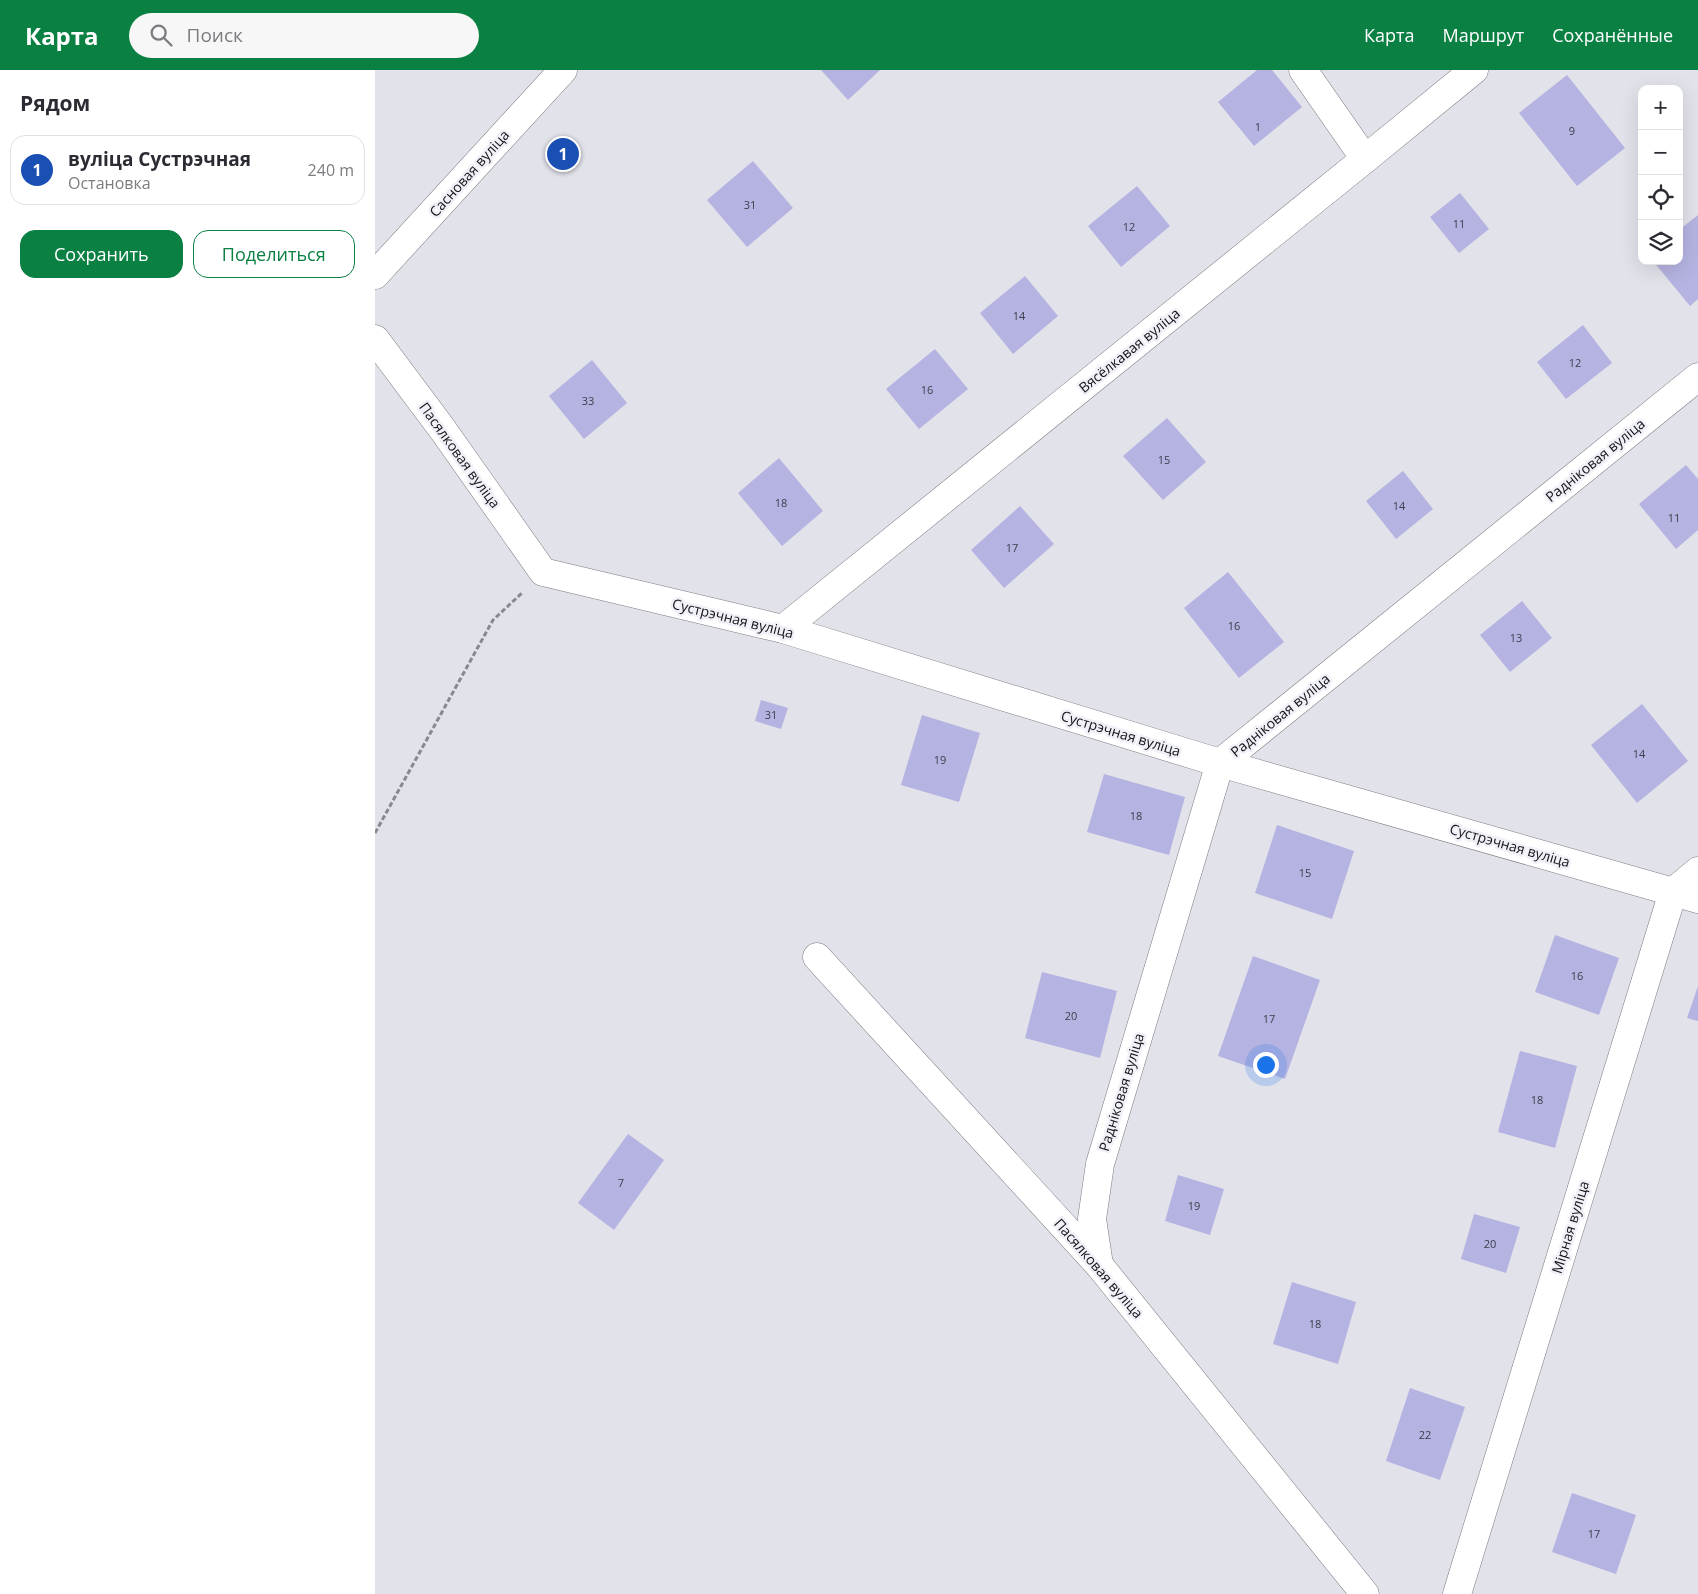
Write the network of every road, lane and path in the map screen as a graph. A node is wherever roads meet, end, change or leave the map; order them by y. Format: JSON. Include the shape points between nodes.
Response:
{"nodes":[{"id":1,"x":563,"y":70,"type":"edge"},
{"id":2,"x":1303,"y":70,"type":"edge"},
{"id":3,"x":1474,"y":70,"type":"edge"},
{"id":4,"x":1365,"y":159,"type":"junction"},
{"id":5,"x":375,"y":276,"type":"edge"},
{"id":6,"x":375,"y":339,"type":"edge"},
{"id":7,"x":1698,"y":376,"type":"edge"},
{"id":8,"x":543,"y":572,"type":"junction"},
{"id":9,"x":783,"y":629,"type":"junction"},
{"id":10,"x":1220,"y":763,"type":"junction"},
{"id":11,"x":375,"y":833,"type":"edge"},
{"id":12,"x":1698,"y":871,"type":"edge"},
{"id":13,"x":1685,"y":895,"type":"edge"},
{"id":14,"x":817,"y":957,"type":"dead end"},
{"id":15,"x":1099,"y":1265,"type":"junction"},
{"id":16,"x":1365,"y":1594,"type":"edge"},
{"id":17,"x":1457,"y":1594,"type":"edge"}],
"edges":[{"from":1,"to":5,"type":"street","name":"Сасновая вуліца"},
{"from":2,"to":4,"type":"street"},
{"from":3,"to":4,"type":"street","name":"Вясёлкавая вуліца"},
{"from":4,"to":9,"type":"street","name":"Вясёлкавая вуліца"},
{"from":6,"to":8,"type":"street","name":"Пасялковая вуліца"},
{"from":7,"to":10,"type":"street","name":"Радніковая вуліца"},
{"from":8,"to":9,"type":"street","name":"Сустрэчная вуліца"},
{"from":8,"to":11,"type":"path","via":[[493,620]]},
{"from":9,"to":10,"type":"street","name":"Сустрэчная вуліца"},
{"from":10,"to":13,"type":"street","name":"Сустрэчная вуліца"},
{"from":10,"to":15,"type":"street","name":"Радніковая вуліца","via":[[1100,1164],[1092,1219]]},
{"from":12,"to":13,"type":"street"},
{"from":13,"to":17,"type":"street","name":"Мірная вуліца"},
{"from":14,"to":15,"type":"street","name":"Пасялковая вуліца"},
{"from":15,"to":16,"type":"street","name":"Пасялковая вуліца"}]}
